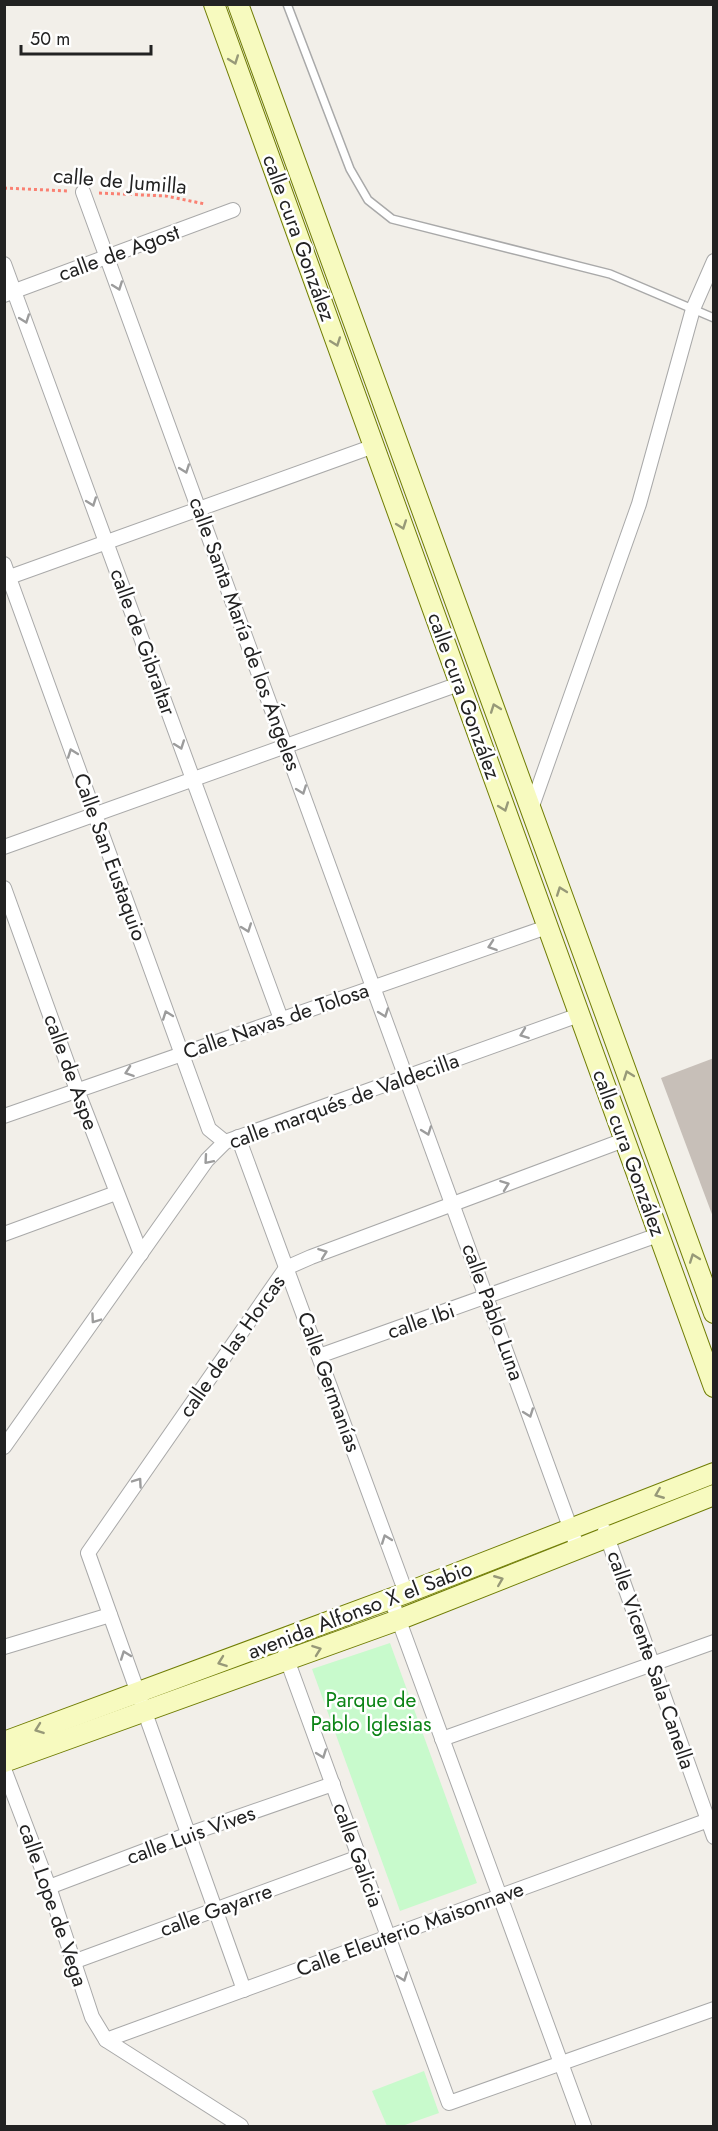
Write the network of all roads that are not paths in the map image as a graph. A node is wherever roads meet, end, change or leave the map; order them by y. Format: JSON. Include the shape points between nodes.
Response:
{"nodes":[{"id":1,"x":214,"y":4,"type":"edge"},
{"id":2,"x":238,"y":4,"type":"edge"},
{"id":3,"x":287,"y":4,"type":"edge"},
{"id":4,"x":83,"y":192,"type":"road end"},
{"id":5,"x":233,"y":210,"type":"road end"},
{"id":6,"x":107,"y":257,"type":"junction"},
{"id":7,"x":714,"y":261,"type":"edge"},
{"id":8,"x":4,"y":264,"type":"edge"},
{"id":9,"x":9,"y":293,"type":"edge"},
{"id":10,"x":693,"y":309,"type":"junction"},
{"id":11,"x":714,"y":318,"type":"edge"},
{"id":12,"x":374,"y":446,"type":"junction"},
{"id":13,"x":199,"y":509,"type":"junction"},
{"id":14,"x":106,"y":542,"type":"junction"},
{"id":15,"x":6,"y":573,"type":"edge"},
{"id":16,"x":459,"y":684,"type":"junction"},
{"id":17,"x":286,"y":746,"type":"junction"},
{"id":18,"x":193,"y":780,"type":"junction"},
{"id":19,"x":531,"y":809,"type":"junction"},
{"id":20,"x":94,"y":815,"type":"junction"},
{"id":21,"x":4,"y":847,"type":"edge"},
{"id":22,"x":4,"y":888,"type":"edge"},
{"id":23,"x":547,"y":927,"type":"junction"},
{"id":24,"x":374,"y":987,"type":"junction"},
{"id":25,"x":579,"y":1015,"type":"junction"},
{"id":26,"x":280,"y":1019,"type":"junction"},
{"id":27,"x":181,"y":1054,"type":"junction"},
{"id":28,"x":407,"y":1076,"type":"junction"},
{"id":29,"x":76,"y":1090,"type":"junction"},
{"id":30,"x":4,"y":1116,"type":"edge"},
{"id":31,"x":232,"y":1140,"type":"junction"},
{"id":32,"x":624,"y":1140,"type":"junction"},
{"id":33,"x":116,"y":1193,"type":"junction"},
{"id":34,"x":453,"y":1204,"type":"junction"},
{"id":35,"x":4,"y":1234,"type":"edge"},
{"id":36,"x":658,"y":1235,"type":"junction"},
{"id":37,"x":141,"y":1254,"type":"junction"},
{"id":38,"x":286,"y":1268,"type":"junction"},
{"id":39,"x":488,"y":1298,"type":"junction"},
{"id":40,"x":714,"y":1313,"type":"edge"},
{"id":41,"x":319,"y":1356,"type":"junction"},
{"id":42,"x":714,"y":1387,"type":"edge"},
{"id":43,"x":4,"y":1447,"type":"edge"},
{"id":44,"x":714,"y":1473,"type":"edge"},
{"id":45,"x":714,"y":1495,"type":"edge"},
{"id":46,"x":601,"y":1517,"type":"junction"},
{"id":47,"x":571,"y":1529,"type":"junction"},
{"id":48,"x":608,"y":1537,"type":"junction"},
{"id":49,"x":578,"y":1548,"type":"junction"},
{"id":50,"x":398,"y":1596,"type":"junction"},
{"id":51,"x":110,"y":1615,"type":"junction"},
{"id":52,"x":398,"y":1620,"type":"junction"},
{"id":53,"x":280,"y":1640,"type":"junction"},
{"id":54,"x":714,"y":1642,"type":"edge"},
{"id":55,"x":4,"y":1647,"type":"edge"},
{"id":56,"x":288,"y":1661,"type":"junction"},
{"id":57,"x":652,"y":1664,"type":"junction"},
{"id":58,"x":142,"y":1701,"type":"junction"},
{"id":59,"x":442,"y":1739,"type":"junction"},
{"id":60,"x":4,"y":1742,"type":"edge"},
{"id":61,"x":4,"y":1762,"type":"edge"},
{"id":62,"x":4,"y":1770,"type":"edge"},
{"id":63,"x":333,"y":1784,"type":"junction"},
{"id":64,"x":710,"y":1819,"type":"edge"},
{"id":65,"x":189,"y":1834,"type":"junction"},
{"id":66,"x":714,"y":1837,"type":"edge"},
{"id":67,"x":359,"y":1857,"type":"junction"},
{"id":68,"x":49,"y":1887,"type":"junction"},
{"id":69,"x":499,"y":1896,"type":"junction"},
{"id":70,"x":214,"y":1911,"type":"junction"},
{"id":71,"x":388,"y":1936,"type":"junction"},
{"id":72,"x":73,"y":1962,"type":"junction"},
{"id":73,"x":243,"y":1990,"type":"junction"},
{"id":74,"x":714,"y":2009,"type":"edge"},
{"id":75,"x":106,"y":2040,"type":"junction"},
{"id":76,"x":561,"y":2064,"type":"junction"},
{"id":77,"x":240,"y":2127,"type":"edge"},
{"id":78,"x":584,"y":2127,"type":"edge"}],
"edges":[{"from":1,"to":12,"type":"main road","name":"calle cura González","one_way":true},
{"from":19,"to":2,"type":"main road","name":"calle cura González","one_way":true},
{"from":3,"to":10,"type":"lane","via":[[350,169],[368,200],[392,219],[610,274]]},
{"from":4,"to":6,"type":"street","name":"calle Santa María de los Ángeles"},
{"from":5,"to":6,"type":"street","name":"calle de Agost"},
{"from":6,"to":9,"type":"street","name":"calle de Agost"},
{"from":6,"to":13,"type":"street","name":"calle Santa María de los Ángeles","one_way":true},
{"from":7,"to":10,"type":"street"},
{"from":8,"to":9,"type":"street","name":"calle de Gibraltar"},
{"from":9,"to":14,"type":"street","name":"calle de Gibraltar","one_way":true},
{"from":10,"to":11,"type":"lane"},
{"from":10,"to":19,"type":"street","via":[[639,504]]},
{"from":12,"to":13,"type":"street"},
{"from":12,"to":16,"type":"main road","name":"calle cura González","one_way":true},
{"from":13,"to":14,"type":"street"},
{"from":13,"to":17,"type":"street","name":"calle Santa María de los Ángeles"},
{"from":14,"to":15,"type":"street"},
{"from":14,"to":18,"type":"street","name":"calle de Gibraltar","one_way":true},
{"from":20,"to":15,"type":"street","name":"Calle San Eustaquio","one_way":true},
{"from":16,"to":17,"type":"street"},
{"from":16,"to":23,"type":"main road","name":"calle cura González","one_way":true},
{"from":17,"to":18,"type":"street"},
{"from":17,"to":24,"type":"street","name":"calle Santa María de los Ángeles","one_way":true},
{"from":18,"to":20,"type":"street"},
{"from":18,"to":26,"type":"street","name":"calle de Gibraltar","one_way":true},
{"from":40,"to":19,"type":"main road","name":"calle cura González","one_way":true},
{"from":20,"to":21,"type":"street"},
{"from":27,"to":20,"type":"street","name":"Calle San Eustaquio","one_way":true},
{"from":22,"to":29,"type":"street","name":"calle de Aspe"},
{"from":23,"to":24,"type":"street","name":"Calle Navas de Tolosa","one_way":true},
{"from":23,"to":25,"type":"main road","name":"calle cura González"},
{"from":24,"to":26,"type":"street","name":"Calle Navas de Tolosa"},
{"from":24,"to":28,"type":"street","name":"calle Santa María de los Ángeles","one_way":true},
{"from":25,"to":28,"type":"street","name":"calle marqués de Valdecilla","one_way":true},
{"from":25,"to":32,"type":"main road","name":"calle cura González"},
{"from":26,"to":27,"type":"street","name":"Calle Navas de Tolosa"},
{"from":27,"to":29,"type":"street","name":"Calle Navas de Tolosa","one_way":true},
{"from":27,"to":31,"type":"street","name":"Calle San Eustaquio","via":[[209,1129]]},
{"from":28,"to":31,"type":"street","name":"calle marqués de Valdecilla"},
{"from":28,"to":34,"type":"street","name":"calle Pablo Luna","one_way":true},
{"from":29,"to":30,"type":"street","name":"Calle Navas de Tolosa"},
{"from":29,"to":33,"type":"street","name":"calle de Aspe"},
{"from":31,"to":37,"type":"street","name":"calle marqués de Valdecilla","one_way":true,"via":[[207,1160]]},
{"from":31,"to":38,"type":"street","name":"Calle Germanías"},
{"from":34,"to":32,"type":"street","name":"calle de las Horcas","one_way":true},
{"from":32,"to":36,"type":"main road","name":"calle cura González"},
{"from":33,"to":35,"type":"street"},
{"from":33,"to":37,"type":"street","name":"calle de Aspe"},
{"from":38,"to":34,"type":"street","name":"calle de las Horcas","one_way":true},
{"from":34,"to":39,"type":"street","name":"calle Pablo Luna"},
{"from":36,"to":39,"type":"street","name":"calle Ibi"},
{"from":36,"to":42,"type":"main road","name":"calle cura González"},
{"from":37,"to":43,"type":"street","name":"calle marqués de Valdecilla","one_way":true},
{"from":38,"to":41,"type":"street","name":"Calle Germanías"},
{"from":51,"to":38,"type":"street","name":"calle de las Horcas","one_way":true,"via":[[88,1552]]},
{"from":39,"to":41,"type":"street","name":"calle Ibi"},
{"from":39,"to":47,"type":"street","name":"calle Pablo Luna","one_way":true},
{"from":50,"to":41,"type":"street","name":"Calle Germanías","one_way":true},
{"from":44,"to":46,"type":"main road","name":"avenida Alfonso X el Sabio","one_way":true},
{"from":45,"to":48,"type":"main road","name":"avenida Alfonso X el Sabio"},
{"from":46,"to":47,"type":"main road","name":"avenida Alfonso X el Sabio"},
{"from":46,"to":48,"type":"street","name":"calle Vicente Sala Canella"},
{"from":47,"to":49,"type":"street","name":"calle Pablo Luna"},
{"from":47,"to":50,"type":"main road","name":"avenida Alfonso X el Sabio"},
{"from":48,"to":49,"type":"main road","name":"avenida Alfonso X el Sabio"},
{"from":48,"to":57,"type":"street","name":"calle Vicente Sala Canella"},
{"from":52,"to":49,"type":"main road","name":"avenida Alfonso X el Sabio","one_way":true},
{"from":50,"to":52,"type":"street","name":"Calle Germanías"},
{"from":50,"to":53,"type":"main road","name":"avenida Alfonso X el Sabio"},
{"from":51,"to":55,"type":"street"},
{"from":58,"to":51,"type":"street","name":"calle de las Horcas","one_way":true},
{"from":56,"to":52,"type":"main road","name":"avenida Alfonso X el Sabio","one_way":true},
{"from":52,"to":59,"type":"street","name":"Calle Germanías"},
{"from":53,"to":56,"type":"street","name":"calle Galicia"},
{"from":53,"to":58,"type":"main road","name":"avenida Alfonso X el Sabio","one_way":true},
{"from":54,"to":57,"type":"street"},
{"from":56,"to":58,"type":"main road","name":"avenida Alfonso X el Sabio"},
{"from":56,"to":63,"type":"street","name":"calle Galicia","one_way":true},
{"from":57,"to":59,"type":"street"},
{"from":57,"to":64,"type":"street","name":"calle Vicente Sala Canella"},
{"from":58,"to":60,"type":"main road","name":"avenida Alfonso X el Sabio","one_way":true},
{"from":58,"to":61,"type":"main road","name":"avenida Alfonso X el Sabio"},
{"from":58,"to":65,"type":"street","name":"calle de las Horcas"},
{"from":59,"to":69,"type":"street","name":"Calle Germanías"},
{"from":62,"to":68,"type":"street","name":"calle Lope de Vega"},
{"from":63,"to":65,"type":"street","name":"calle Luis Vives"},
{"from":63,"to":67,"type":"street","name":"calle Galicia"},
{"from":64,"to":66,"type":"street","name":"calle Vicente Sala Canella"},
{"from":64,"to":69,"type":"street","name":"Calle Eleuterio Maisonnave"},
{"from":65,"to":68,"type":"street","name":"calle Luis Vives"},
{"from":65,"to":70,"type":"street","name":"calle de las Horcas"},
{"from":67,"to":70,"type":"street","name":"calle Gayarre"},
{"from":67,"to":71,"type":"street","name":"calle Galicia"},
{"from":68,"to":72,"type":"street","name":"calle Lope de Vega"},
{"from":69,"to":71,"type":"street","name":"Calle Eleuterio Maisonnave"},
{"from":69,"to":76,"type":"street","name":"Calle Germanías"},
{"from":70,"to":72,"type":"street","name":"calle Gayarre"},
{"from":70,"to":73,"type":"street","name":"calle de las Horcas"},
{"from":71,"to":73,"type":"street","name":"Calle Eleuterio Maisonnave"},
{"from":71,"to":76,"type":"street","name":"calle Galicia","one_way":true,"via":[[448,2103]]},
{"from":72,"to":75,"type":"street","name":"calle Lope de Vega","via":[[92,2017]]},
{"from":73,"to":75,"type":"street","name":"Calle Eleuterio Maisonnave"},
{"from":74,"to":76,"type":"street"},
{"from":75,"to":77,"type":"street"},
{"from":76,"to":78,"type":"street","name":"Calle Germanías"}]}
